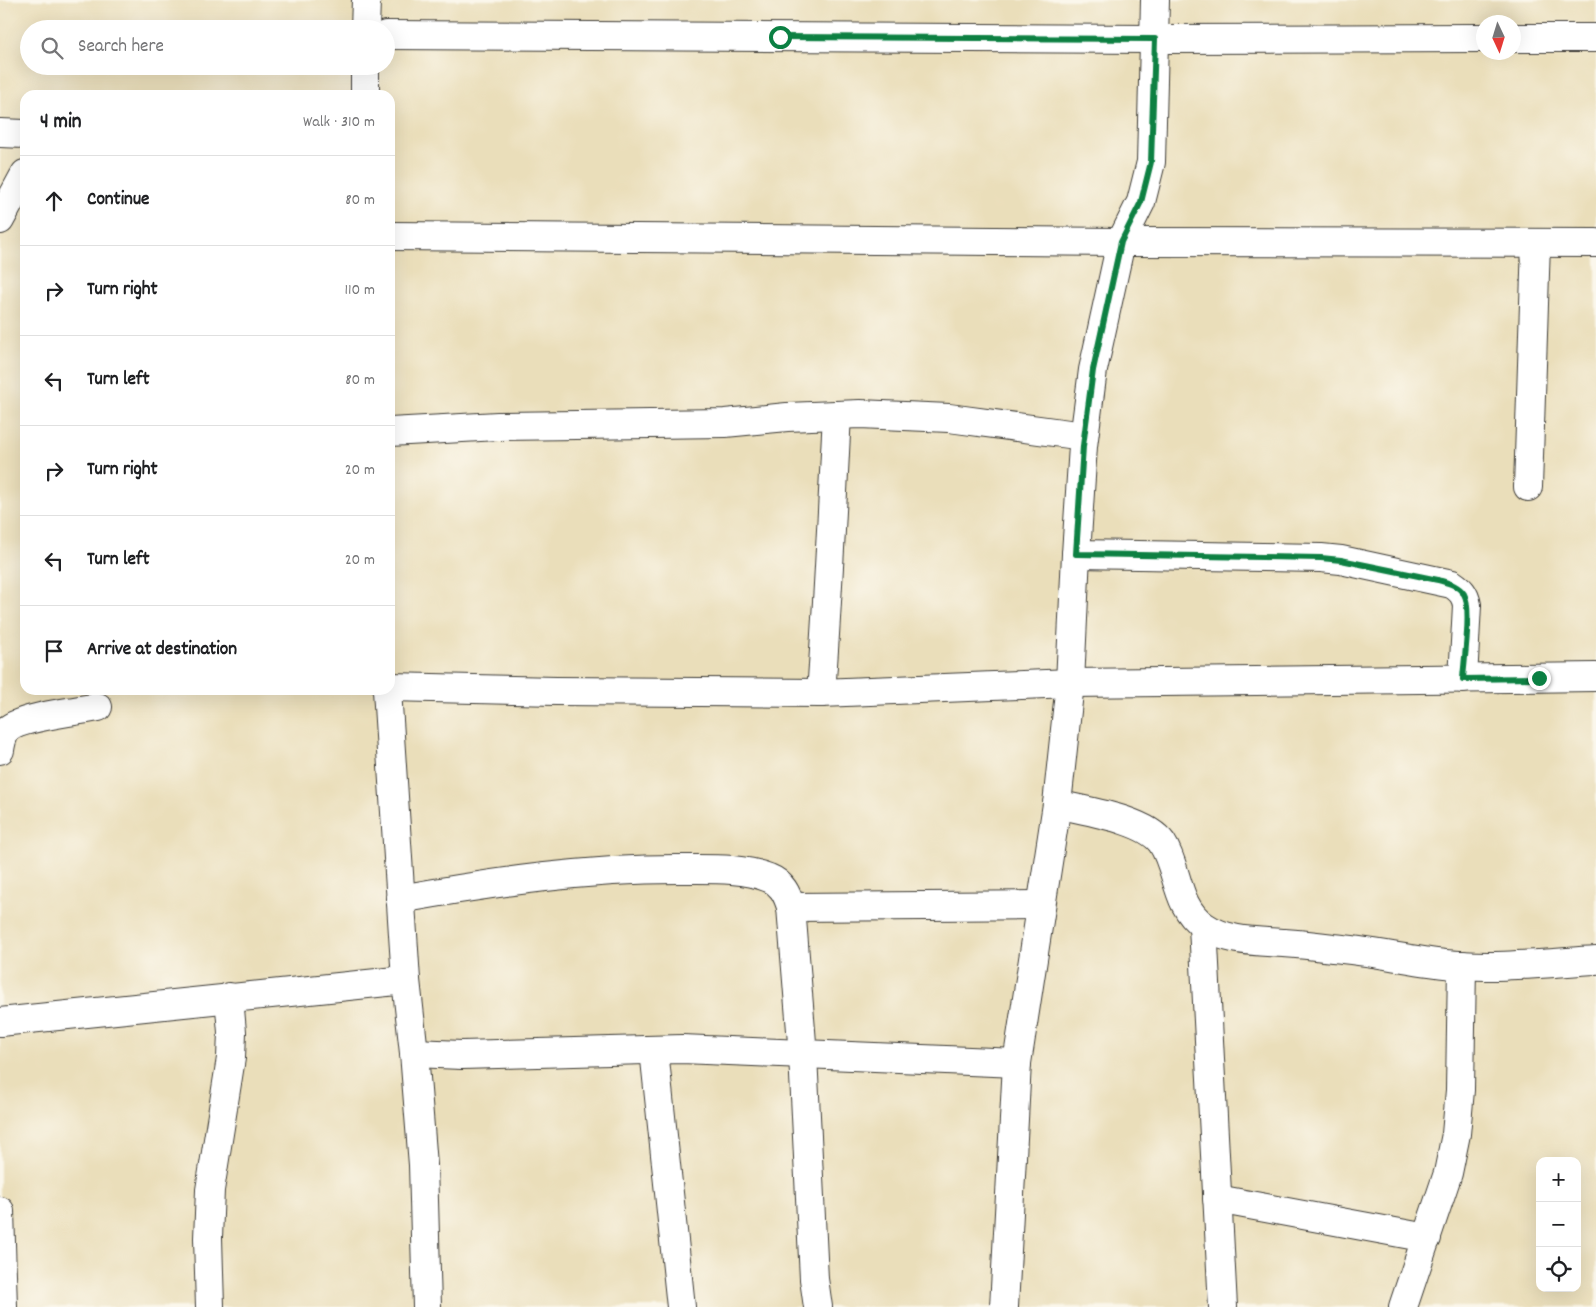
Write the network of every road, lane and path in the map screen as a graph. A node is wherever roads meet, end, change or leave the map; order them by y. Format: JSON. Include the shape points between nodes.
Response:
{"nodes":[{"id":1,"x":366,"y":0,"type":"edge"},
{"id":2,"x":1155,"y":0,"type":"edge"},
{"id":3,"x":365,"y":20,"type":"edge"},
{"id":4,"x":395,"y":35,"type":"edge"},
{"id":5,"x":1476,"y":38,"type":"edge"},
{"id":6,"x":1521,"y":38,"type":"edge"},
{"id":7,"x":1596,"y":38,"type":"edge"},
{"id":8,"x":1155,"y":39,"type":"junction"},
{"id":9,"x":365,"y":75,"type":"edge"},
{"id":10,"x":365,"y":90,"type":"edge"},
{"id":11,"x":0,"y":133,"type":"edge"},
{"id":12,"x":20,"y":134,"type":"edge"},
{"id":13,"x":20,"y":183,"type":"edge"},
{"id":14,"x":0,"y":220,"type":"edge"},
{"id":15,"x":395,"y":236,"type":"edge"},
{"id":16,"x":1121,"y":242,"type":"junction"},
{"id":17,"x":1536,"y":243,"type":"junction"},
{"id":18,"x":1596,"y":243,"type":"edge"},
{"id":19,"x":837,"y":415,"type":"junction"},
{"id":20,"x":395,"y":432,"type":"edge"},
{"id":21,"x":1083,"y":450,"type":"junction"},
{"id":22,"x":1528,"y":487,"type":"dead end"},
{"id":23,"x":1076,"y":554,"type":"junction"},
{"id":24,"x":1596,"y":678,"type":"edge"},
{"id":25,"x":1463,"y":679,"type":"junction"},
{"id":26,"x":1070,"y":683,"type":"junction"},
{"id":27,"x":395,"y":687,"type":"edge"},
{"id":28,"x":821,"y":693,"type":"junction"},
{"id":29,"x":387,"y":695,"type":"edge"},
{"id":30,"x":98,"y":707,"type":"dead end"},
{"id":31,"x":0,"y":750,"type":"edge"},
{"id":32,"x":1057,"y":804,"type":"junction"},
{"id":33,"x":400,"y":898,"type":"junction"},
{"id":34,"x":1041,"y":905,"type":"junction"},
{"id":35,"x":791,"y":907,"type":"junction"},
{"id":36,"x":1203,"y":926,"type":"junction"},
{"id":37,"x":1596,"y":960,"type":"edge"},
{"id":38,"x":1462,"y":964,"type":"junction"},
{"id":39,"x":406,"y":980,"type":"junction"},
{"id":40,"x":228,"y":997,"type":"junction"},
{"id":41,"x":0,"y":1022,"type":"edge"},
{"id":42,"x":654,"y":1050,"type":"junction"},
{"id":43,"x":414,"y":1053,"type":"junction"},
{"id":44,"x":803,"y":1055,"type":"junction"},
{"id":45,"x":1017,"y":1063,"type":"junction"},
{"id":46,"x":1217,"y":1199,"type":"junction"},
{"id":47,"x":0,"y":1211,"type":"edge"},
{"id":48,"x":1427,"y":1238,"type":"junction"},
{"id":49,"x":3,"y":1307,"type":"edge"},
{"id":50,"x":210,"y":1307,"type":"edge"},
{"id":51,"x":427,"y":1307,"type":"edge"},
{"id":52,"x":680,"y":1307,"type":"edge"},
{"id":53,"x":818,"y":1307,"type":"edge"},
{"id":54,"x":1004,"y":1307,"type":"edge"},
{"id":55,"x":1223,"y":1307,"type":"edge"},
{"id":56,"x":1403,"y":1307,"type":"edge"}],
"edges":[{"from":1,"to":3,"type":"street"},
{"from":2,"to":8,"type":"street"},
{"from":4,"to":8,"type":"street"},
{"from":5,"to":8,"type":"street"},
{"from":6,"to":7,"type":"street"},
{"from":8,"to":16,"type":"street","via":[[1151,162],[1141,202]]},
{"from":9,"to":10,"type":"street"},
{"from":11,"to":12,"type":"street"},
{"from":13,"to":14,"type":"street"},
{"from":15,"to":16,"type":"street"},
{"from":16,"to":17,"type":"street"},
{"from":16,"to":21,"type":"street","via":[[1093,370]]},
{"from":17,"to":18,"type":"street"},
{"from":17,"to":22,"type":"street"},
{"from":19,"to":20,"type":"street","via":[[725,423],[498,426]]},
{"from":19,"to":21,"type":"street","via":[[949,418]]},
{"from":19,"to":28,"type":"street"},
{"from":21,"to":23,"type":"street"},
{"from":23,"to":25,"type":"street","via":[[1321,558],[1452,584],[1465,596],[1467,605]]},
{"from":23,"to":26,"type":"street"},
{"from":24,"to":25,"type":"street"},
{"from":25,"to":26,"type":"street"},
{"from":26,"to":28,"type":"street"},
{"from":26,"to":32,"type":"street"},
{"from":27,"to":28,"type":"street","via":[[556,692]]},
{"from":29,"to":33,"type":"street"},
{"from":30,"to":31,"type":"street","via":[[15,725],[2,738]]},
{"from":32,"to":34,"type":"street"},
{"from":32,"to":36,"type":"street","via":[[1121,819],[1144,828],[1161,842],[1185,903]]},
{"from":33,"to":35,"type":"street","via":[[615,870],[718,869],[771,878],[787,894]]},
{"from":33,"to":39,"type":"street"},
{"from":34,"to":35,"type":"street"},
{"from":34,"to":45,"type":"street"},
{"from":35,"to":44,"type":"street"},
{"from":36,"to":38,"type":"street","via":[[1223,936],[1252,942],[1351,949]]},
{"from":36,"to":46,"type":"street"},
{"from":37,"to":38,"type":"street","via":[[1513,965]]},
{"from":38,"to":48,"type":"street","via":[[1456,1134],[1448,1173]]},
{"from":39,"to":40,"type":"street"},
{"from":39,"to":43,"type":"street"},
{"from":40,"to":41,"type":"street"},
{"from":40,"to":50,"type":"street","via":[[231,1058],[210,1190]]},
{"from":42,"to":43,"type":"street","via":[[462,1055]]},
{"from":42,"to":44,"type":"street"},
{"from":42,"to":52,"type":"street"},
{"from":43,"to":51,"type":"street","via":[[423,1165]]},
{"from":44,"to":45,"type":"street"},
{"from":44,"to":53,"type":"street"},
{"from":45,"to":54,"type":"street"},
{"from":46,"to":48,"type":"street"},
{"from":46,"to":55,"type":"street"},
{"from":47,"to":49,"type":"street"},
{"from":48,"to":56,"type":"street"}]}
